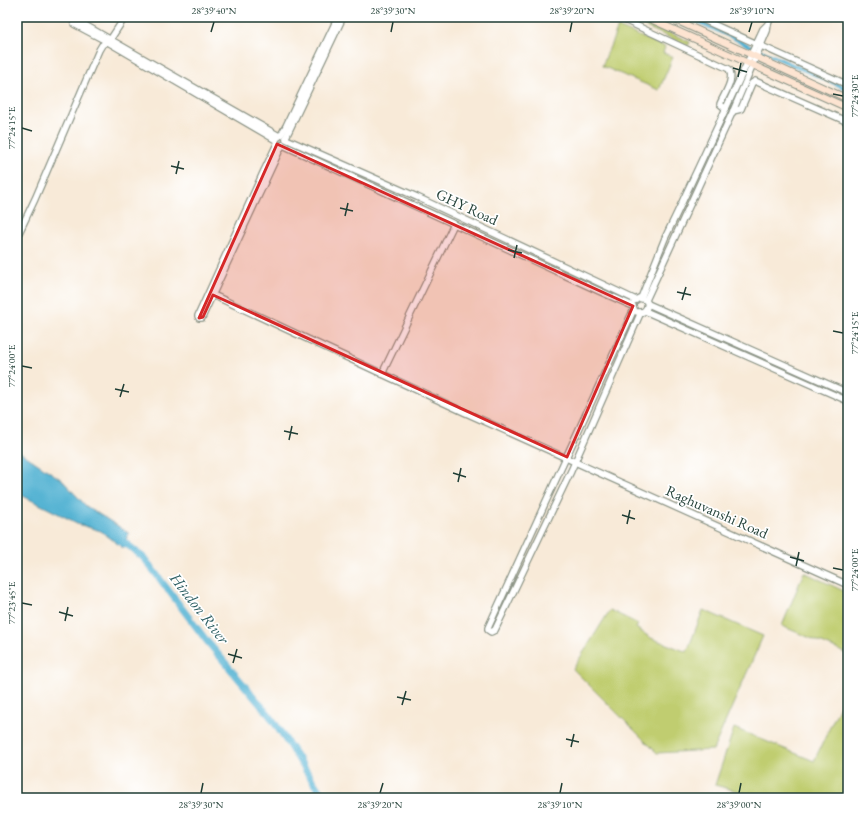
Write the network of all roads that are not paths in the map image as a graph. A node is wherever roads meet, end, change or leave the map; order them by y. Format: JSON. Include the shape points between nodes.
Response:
{"nodes":[{"id":1,"x":125,"y":17,"type":"edge"},
{"id":2,"x":338,"y":17,"type":"edge"},
{"id":3,"x":344,"y":17,"type":"edge"},
{"id":4,"x":618,"y":17,"type":"edge"},
{"id":5,"x":646,"y":17,"type":"edge"},
{"id":6,"x":669,"y":17,"type":"edge"},
{"id":7,"x":697,"y":17,"type":"edge"},
{"id":8,"x":771,"y":17,"type":"edge"},
{"id":9,"x":109,"y":41,"type":"junction"},
{"id":10,"x":756,"y":50,"type":"junction"},
{"id":11,"x":750,"y":64,"type":"junction"},
{"id":12,"x":848,"y":85,"type":"edge"},
{"id":13,"x":848,"y":99,"type":"edge"},
{"id":14,"x":848,"y":108,"type":"edge"},
{"id":15,"x":726,"y":109,"type":"junction"},
{"id":16,"x":733,"y":111,"type":"junction"},
{"id":17,"x":848,"y":122,"type":"edge"},
{"id":18,"x":281,"y":140,"type":"junction"},
{"id":19,"x":710,"y":144,"type":"junction"},
{"id":20,"x":717,"y":147,"type":"junction"},
{"id":21,"x":454,"y":224,"type":"junction"},
{"id":22,"x":17,"y":237,"type":"edge"},
{"id":23,"x":213,"y":295,"type":"junction"},
{"id":24,"x":643,"y":301,"type":"junction"},
{"id":25,"x":633,"y":308,"type":"junction"},
{"id":26,"x":643,"y":312,"type":"junction"},
{"id":27,"x":382,"y":374,"type":"junction"},
{"id":28,"x":848,"y":393,"type":"edge"},
{"id":29,"x":848,"y":401,"type":"edge"},
{"id":30,"x":567,"y":457,"type":"junction"},
{"id":31,"x":576,"y":462,"type":"junction"},
{"id":32,"x":848,"y":584,"type":"edge"}],
"edges":[{"from":1,"to":9,"type":"street"},
{"from":2,"to":18,"type":"street"},
{"from":3,"to":18,"type":"street"},
{"from":4,"to":15,"type":"street","via":[[730,69],[731,79],[720,104]]},
{"from":5,"to":11,"type":"main road"},
{"from":6,"to":10,"type":"main road"},
{"from":7,"to":10,"type":"street"},
{"from":8,"to":10,"type":"street","via":[[767,31]]},
{"from":9,"to":9,"type":"street","via":[[74,24],[73,20],[76,20]]},
{"from":9,"to":18,"type":"street"},
{"from":9,"to":22,"type":"street","via":[[99,50]]},
{"from":10,"to":11,"type":"street"},
{"from":10,"to":12,"type":"street"},
{"from":10,"to":13,"type":"main road"},
{"from":11,"to":14,"type":"main road"},
{"from":11,"to":15,"type":"street"},
{"from":11,"to":16,"type":"street"},
{"from":15,"to":19,"type":"street"},
{"from":16,"to":17,"type":"street","via":[[741,109],[755,81]]},
{"from":16,"to":20,"type":"street"},
{"from":18,"to":21,"type":"street","name":"GHY Road"},
{"from":18,"to":23,"type":"street"},
{"from":18,"to":23,"type":"street","via":[[261,178],[199,318],[202,317]]},
{"from":18,"to":24,"type":"street","name":"GHY Road","via":[[417,197]]},
{"from":19,"to":20,"type":"street"},
{"from":19,"to":24,"type":"street","via":[[665,238]]},
{"from":20,"to":24,"type":"street"},
{"from":21,"to":25,"type":"street","name":"GHY Road"},
{"from":21,"to":27,"type":"street"},
{"from":23,"to":27,"type":"street","name":"Raghuvanshi Road"},
{"from":24,"to":25,"type":"street"},
{"from":24,"to":26,"type":"street"},
{"from":24,"to":28,"type":"street","name":"GHY Road"},
{"from":25,"to":26,"type":"street","name":"GHY Road"},
{"from":25,"to":30,"type":"street"},
{"from":26,"to":29,"type":"street","name":"GHY Road"},
{"from":26,"to":31,"type":"street"},
{"from":27,"to":30,"type":"street","name":"Raghuvanshi Road"},
{"from":30,"to":31,"type":"street","name":"Raghuvanshi Road"},
{"from":30,"to":31,"type":"street","via":[[488,628],[491,632],[495,630]]},
{"from":31,"to":32,"type":"street","name":"Raghuvanshi Road"}]}
